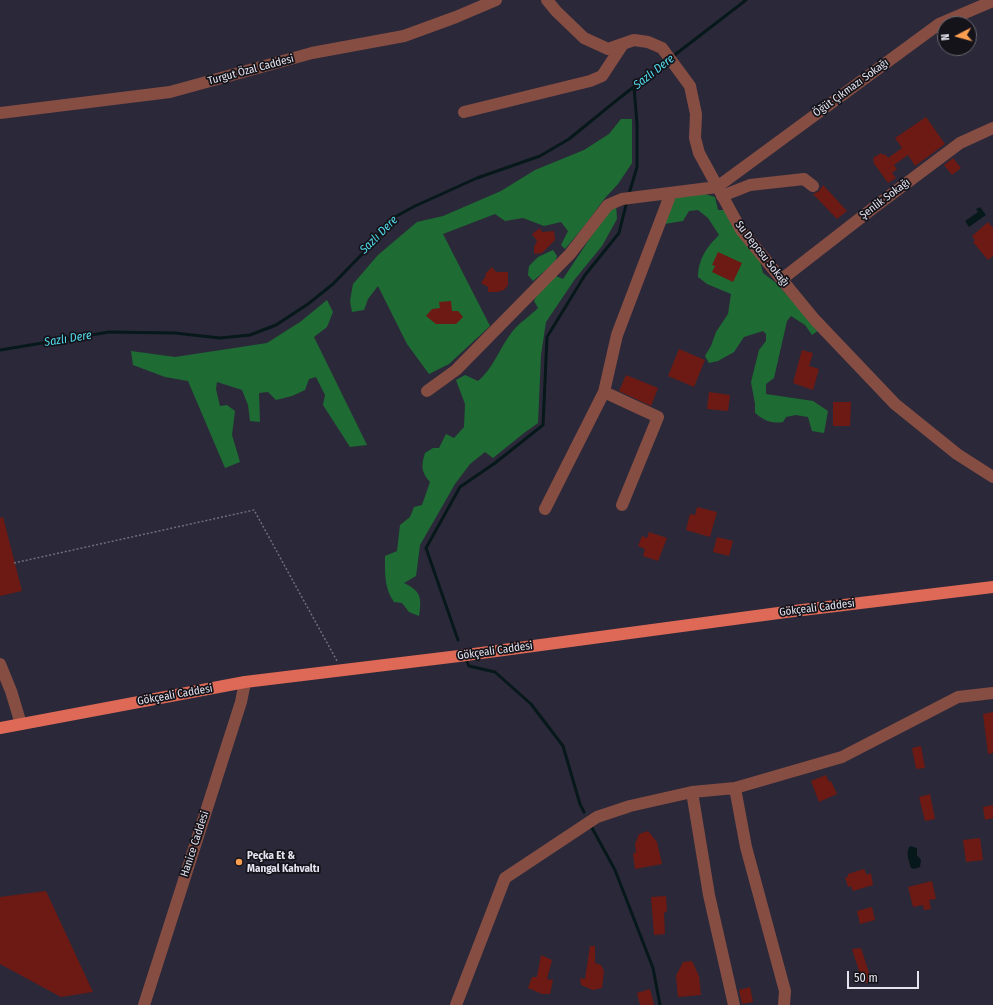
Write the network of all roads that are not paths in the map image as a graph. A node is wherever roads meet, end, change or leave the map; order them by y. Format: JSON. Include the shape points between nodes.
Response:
{"nodes":[{"id":1,"x":496,"y":0,"type":"edge"},
{"id":2,"x":548,"y":0,"type":"edge"},
{"id":3,"x":993,"y":1,"type":"edge"},
{"id":4,"x":623,"y":44,"type":"junction"},
{"id":5,"x":464,"y":112,"type":"dead end"},
{"id":6,"x":0,"y":113,"type":"edge"},
{"id":7,"x":993,"y":128,"type":"edge"},
{"id":8,"x":813,"y":186,"type":"dead end"},
{"id":9,"x":719,"y":191,"type":"junction"},
{"id":10,"x":671,"y":193,"type":"junction"},
{"id":11,"x":782,"y":279,"type":"junction"},
{"id":12,"x":427,"y":391,"type":"dead end"},
{"id":13,"x":604,"y":392,"type":"junction"},
{"id":14,"x":993,"y":477,"type":"edge"},
{"id":15,"x":622,"y":505,"type":"dead end"},
{"id":16,"x":545,"y":510,"type":"dead end"},
{"id":17,"x":993,"y":586,"type":"edge"},
{"id":18,"x":0,"y":664,"type":"edge"},
{"id":19,"x":245,"y":682,"type":"junction"},
{"id":20,"x":993,"y":693,"type":"edge"},
{"id":21,"x":21,"y":724,"type":"junction"},
{"id":22,"x":0,"y":728,"type":"edge"},
{"id":23,"x":735,"y":788,"type":"junction"},
{"id":24,"x":692,"y":792,"type":"junction"},
{"id":25,"x":144,"y":1005,"type":"edge"},
{"id":26,"x":456,"y":1005,"type":"edge"},
{"id":27,"x":734,"y":1005,"type":"edge"},
{"id":28,"x":784,"y":1005,"type":"edge"}],
"edges":[{"from":1,"to":6,"type":"street","name":"Turgut Özal Caddesi","via":[[404,36],[312,53],[170,92]]},
{"from":2,"to":4,"type":"street","name":"Su Deposu Sokağı","via":[[584,38],[608,49]]},
{"from":3,"to":9,"type":"street","name":"Öğüt Çıkmazı Sokağı","via":[[939,24]]},
{"from":4,"to":5,"type":"street","via":[[602,76]]},
{"from":4,"to":9,"type":"street","name":"Su Deposu Sokağı","via":[[634,40],[662,48],[690,86],[696,114],[695,138],[699,153]]},
{"from":7,"to":11,"type":"street","name":"Şenlik Sokağı","via":[[960,143]]},
{"from":8,"to":9,"type":"street","via":[[804,179]]},
{"from":9,"to":10,"type":"street"},
{"from":9,"to":11,"type":"street","name":"Su Deposu Sokağı","via":[[741,230]]},
{"from":10,"to":12,"type":"street","via":[[622,199],[608,205],[570,254],[456,370]]},
{"from":10,"to":13,"type":"street","via":[[617,335]]},
{"from":11,"to":14,"type":"street","name":"Su Deposu Sokağı","via":[[816,320],[895,404],[957,454]]},
{"from":13,"to":15,"type":"street","via":[[658,417]]},
{"from":13,"to":16,"type":"street"},
{"from":17,"to":19,"type":"main road","name":"Gökçeali Caddesi"},
{"from":18,"to":21,"type":"street"},
{"from":19,"to":21,"type":"main road","name":"Gökçeali Caddesi"},
{"from":19,"to":25,"type":"street","name":"Hanice Caddesi","via":[[241,702]]},
{"from":20,"to":23,"type":"street","via":[[958,697],[842,757]]},
{"from":21,"to":22,"type":"main road","name":"Gökçeali Caddesi"},
{"from":23,"to":24,"type":"street"},
{"from":23,"to":28,"type":"street","via":[[746,847],[784,991]]},
{"from":24,"to":26,"type":"street","via":[[630,806],[597,817],[505,878]]},
{"from":24,"to":27,"type":"street","via":[[709,895]]}]}
